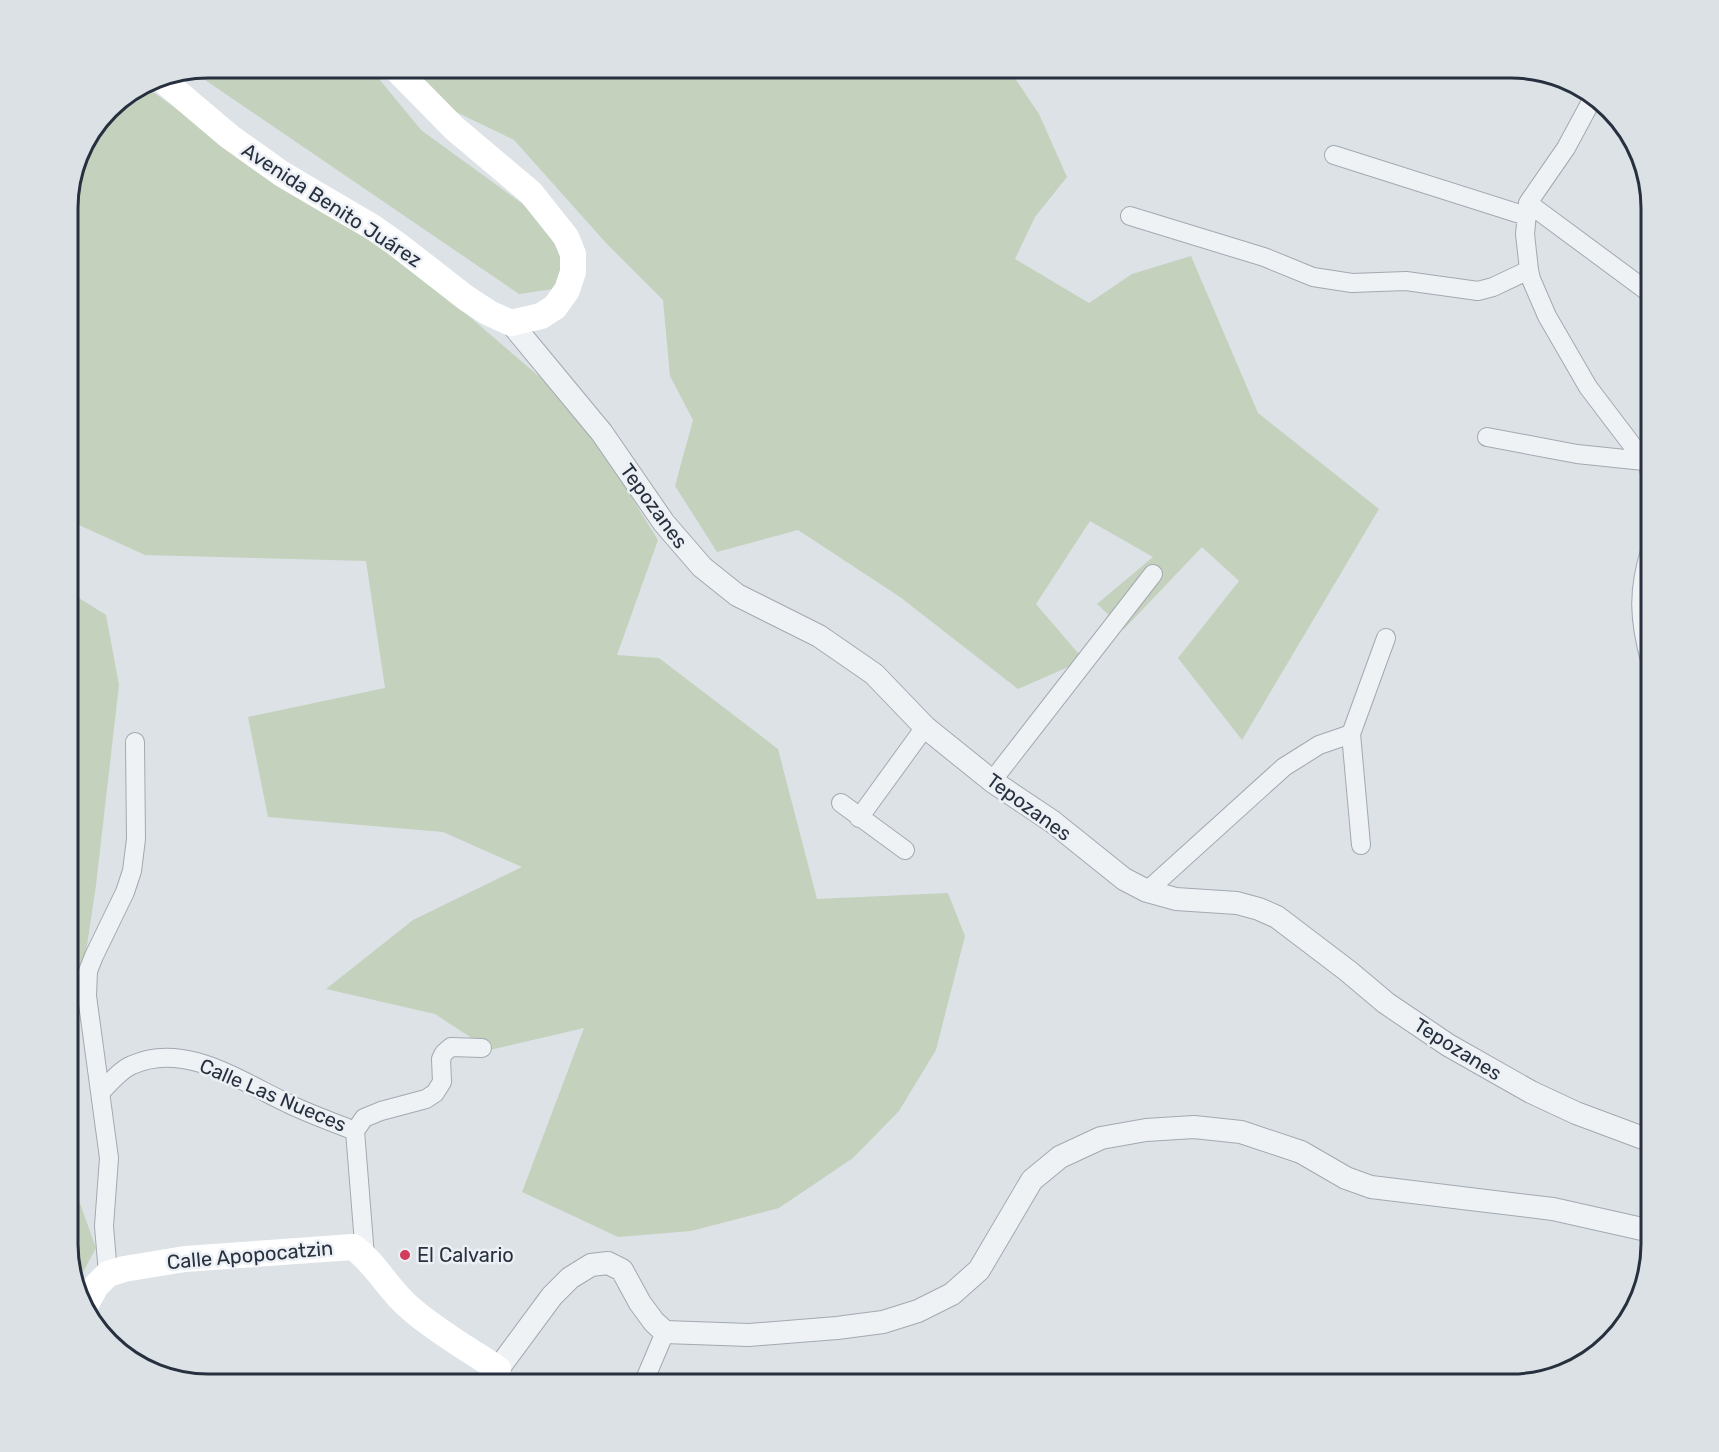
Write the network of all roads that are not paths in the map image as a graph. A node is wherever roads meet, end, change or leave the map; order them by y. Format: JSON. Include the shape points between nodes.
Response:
{"nodes":[{"id":1,"x":405,"y":78,"type":"edge"},
{"id":2,"x":168,"y":84,"type":"edge"},
{"id":3,"x":1589,"y":105,"type":"edge"},
{"id":4,"x":1334,"y":155,"type":"dead end"},
{"id":5,"x":1527,"y":209,"type":"junction"},
{"id":6,"x":1130,"y":216,"type":"dead end"},
{"id":7,"x":1529,"y":270,"type":"junction"},
{"id":8,"x":1641,"y":287,"type":"edge"},
{"id":9,"x":511,"y":323,"type":"junction"},
{"id":10,"x":1486,"y":437,"type":"dead end"},
{"id":11,"x":1641,"y":459,"type":"edge"},
{"id":12,"x":1641,"y":468,"type":"edge"},
{"id":13,"x":1153,"y":574,"type":"dead end"},
{"id":14,"x":1386,"y":638,"type":"dead end"},
{"id":15,"x":925,"y":727,"type":"junction"},
{"id":16,"x":1351,"y":734,"type":"junction"},
{"id":17,"x":135,"y":742,"type":"dead end"},
{"id":18,"x":992,"y":781,"type":"junction"},
{"id":19,"x":841,"y":803,"type":"dead end"},
{"id":20,"x":859,"y":818,"type":"junction"},
{"id":21,"x":1361,"y":845,"type":"dead end"},
{"id":22,"x":904,"y":850,"type":"dead end"},
{"id":23,"x":1147,"y":891,"type":"junction"},
{"id":24,"x":482,"y":1048,"type":"dead end"},
{"id":25,"x":101,"y":1092,"type":"junction"},
{"id":26,"x":355,"y":1131,"type":"junction"},
{"id":27,"x":1641,"y":1136,"type":"edge"},
{"id":28,"x":1641,"y":1229,"type":"edge"},
{"id":29,"x":365,"y":1256,"type":"junction"},
{"id":30,"x":108,"y":1274,"type":"junction"},
{"id":31,"x":89,"y":1298,"type":"edge"},
{"id":32,"x":665,"y":1332,"type":"junction"},
{"id":33,"x":492,"y":1374,"type":"edge"},
{"id":34,"x":497,"y":1374,"type":"edge"},
{"id":35,"x":647,"y":1374,"type":"edge"}],
"edges":[{"from":1,"to":9,"type":"main road","via":[[454,128],[531,193],[566,237],[573,254],[567,290],[555,307],[541,316]]},
{"from":2,"to":9,"type":"main road","name":"Avenida Benito Juárez","via":[[282,174],[374,228],[466,298]]},
{"from":3,"to":5,"type":"street"},
{"from":4,"to":5,"type":"street"},
{"from":5,"to":7,"type":"street"},
{"from":5,"to":8,"type":"street"},
{"from":6,"to":7,"type":"street","via":[[1264,257],[1312,277],[1352,283],[1406,281],[1478,291]]},
{"from":7,"to":11,"type":"street","via":[[1547,316],[1577,369]]},
{"from":9,"to":15,"type":"street","name":"Tepozanes","via":[[602,433],[664,523],[702,567],[737,596],[819,636],[866,668]]},
{"from":10,"to":12,"type":"street"},
{"from":13,"to":18,"type":"street"},
{"from":14,"to":16,"type":"street"},
{"from":15,"to":18,"type":"street","name":"Tepozanes"},
{"from":15,"to":20,"type":"street"},
{"from":16,"to":21,"type":"street"},
{"from":16,"to":23,"type":"street","via":[[1319,745],[1284,766]]},
{"from":17,"to":25,"type":"street","via":[[136,839],[132,871],[88,971],[87,996]]},
{"from":18,"to":23,"type":"street","name":"Tepozanes","via":[[1053,822],[1124,879]]},
{"from":19,"to":20,"type":"street"},
{"from":20,"to":22,"type":"street"},
{"from":23,"to":27,"type":"street","name":"Tepozanes","via":[[1176,899],[1238,903],[1277,917],[1386,1003],[1448,1045],[1531,1092]]},
{"from":24,"to":26,"type":"street","name":"Calle Las Nueces","via":[[451,1047],[441,1059],[442,1082],[435,1093],[364,1118]]},
{"from":25,"to":26,"type":"street","name":"Calle Las Nueces","via":[[133,1064],[171,1056],[202,1062]]},
{"from":25,"to":30,"type":"street","via":[[109,1158],[104,1226]]},
{"from":26,"to":29,"type":"street"},
{"from":28,"to":32,"type":"street","via":[[1553,1209],[1371,1187],[1346,1178],[1301,1152],[1241,1132],[1194,1127],[1146,1130],[1101,1138],[1060,1157],[1032,1180],[980,1270],[952,1294],[918,1311],[883,1322],[837,1328],[749,1335]]},
{"from":29,"to":30,"type":"main road","name":"Calle Apopocatzin","via":[[353,1247],[328,1248],[185,1259]]},
{"from":29,"to":33,"type":"main road","via":[[409,1308]]},
{"from":30,"to":31,"type":"main road"},
{"from":32,"to":34,"type":"street","via":[[649,1316],[622,1270],[608,1263],[591,1265],[552,1296]]},
{"from":32,"to":35,"type":"street"}]}
